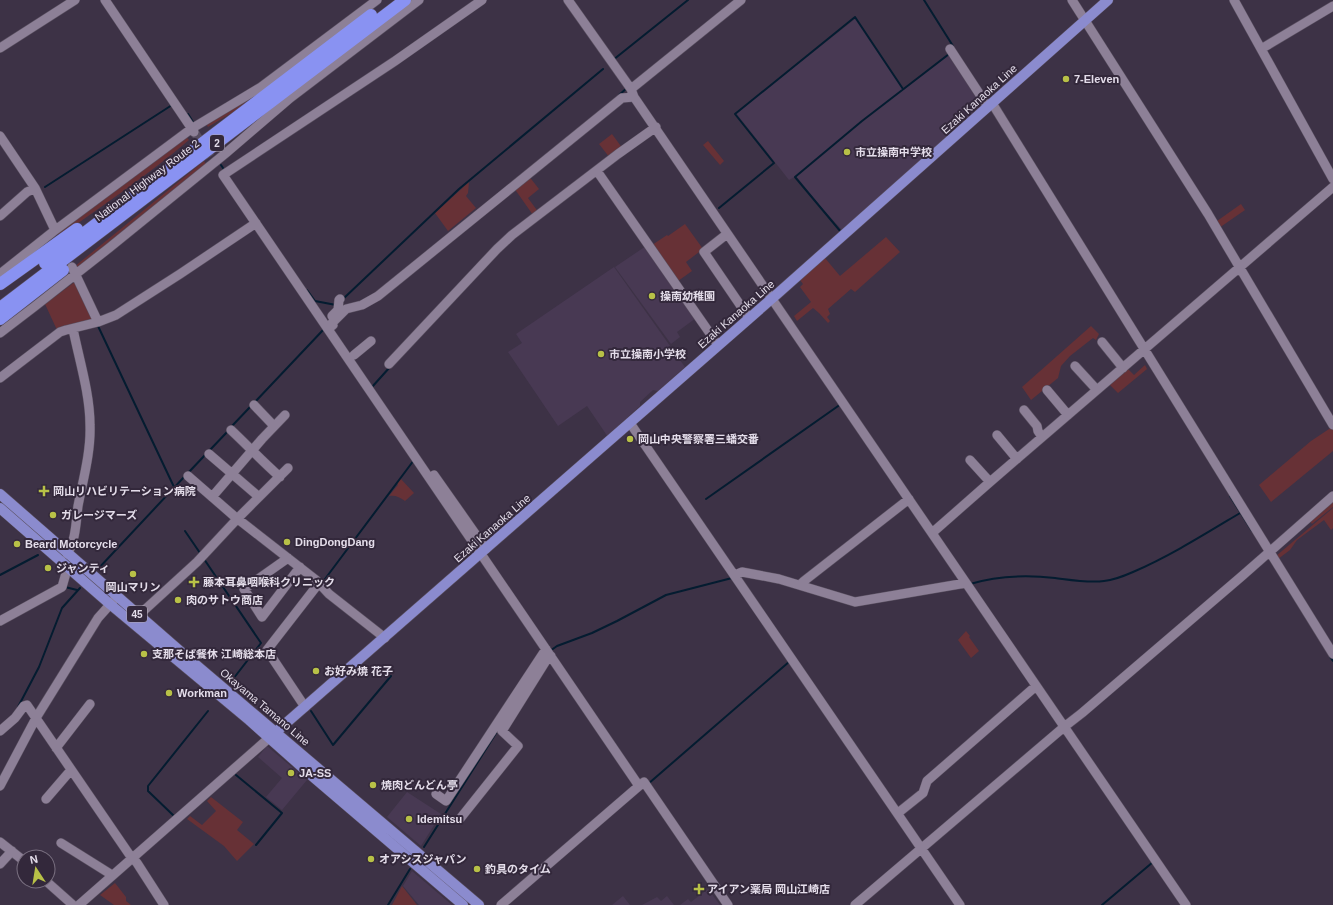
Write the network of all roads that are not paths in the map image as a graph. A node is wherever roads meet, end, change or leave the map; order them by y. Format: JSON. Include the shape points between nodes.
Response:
{"nodes":[{"id":1,"x":74,"y":0,"type":"edge"},
{"id":2,"x":105,"y":0,"type":"edge"},
{"id":3,"x":377,"y":0,"type":"edge"},
{"id":4,"x":391,"y":0,"type":"edge"},
{"id":5,"x":405,"y":0,"type":"edge"},
{"id":6,"x":419,"y":0,"type":"edge"},
{"id":7,"x":482,"y":0,"type":"edge"},
{"id":8,"x":568,"y":0,"type":"edge"},
{"id":9,"x":741,"y":0,"type":"edge"},
{"id":10,"x":1072,"y":0,"type":"edge"},
{"id":11,"x":1108,"y":0,"type":"edge"},
{"id":12,"x":1234,"y":0,"type":"edge"},
{"id":13,"x":1333,"y":6,"type":"edge"},
{"id":14,"x":1085,"y":20,"type":"junction"},
{"id":15,"x":1263,"y":47,"type":"junction"},
{"id":16,"x":0,"y":48,"type":"edge"},
{"id":17,"x":950,"y":49,"type":"dead end"},
{"id":18,"x":632,"y":90,"type":"junction"},
{"id":19,"x":990,"y":105,"type":"junction"},
{"id":20,"x":656,"y":128,"type":"junction"},
{"id":21,"x":193,"y":131,"type":"junction"},
{"id":22,"x":0,"y":136,"type":"edge"},
{"id":23,"x":226,"y":136,"type":"junction"},
{"id":24,"x":212,"y":160,"type":"junction"},
{"id":25,"x":597,"y":171,"type":"junction"},
{"id":26,"x":225,"y":174,"type":"junction"},
{"id":27,"x":1333,"y":179,"type":"edge"},
{"id":28,"x":148,"y":184,"type":"junction"},
{"id":29,"x":1333,"y":187,"type":"edge"},
{"id":30,"x":35,"y":188,"type":"junction"},
{"id":31,"x":0,"y":216,"type":"edge"},
{"id":32,"x":256,"y":223,"type":"junction"},
{"id":33,"x":56,"y":233,"type":"junction"},
{"id":34,"x":727,"y":234,"type":"junction"},
{"id":35,"x":1240,"y":267,"type":"junction"},
{"id":36,"x":74,"y":271,"type":"junction"},
{"id":37,"x":0,"y":274,"type":"edge"},
{"id":38,"x":27,"y":282,"type":"junction"},
{"id":39,"x":0,"y":284,"type":"edge"},
{"id":40,"x":62,"y":285,"type":"junction"},
{"id":41,"x":0,"y":298,"type":"edge"},
{"id":42,"x":771,"y":299,"type":"junction"},
{"id":43,"x":339,"y":303,"type":"dead end"},
{"id":44,"x":16,"y":307,"type":"junction"},
{"id":45,"x":0,"y":308,"type":"edge"},
{"id":46,"x":749,"y":318,"type":"junction"},
{"id":47,"x":0,"y":319,"type":"edge"},
{"id":48,"x":98,"y":322,"type":"junction"},
{"id":49,"x":328,"y":326,"type":"junction"},
{"id":50,"x":73,"y":329,"type":"junction"},
{"id":51,"x":0,"y":333,"type":"edge"},
{"id":52,"x":371,"y":341,"type":"dead end"},
{"id":53,"x":1102,"y":342,"type":"dead end"},
{"id":54,"x":718,"y":345,"type":"junction"},
{"id":55,"x":1143,"y":351,"type":"junction"},
{"id":56,"x":351,"y":357,"type":"junction"},
{"id":57,"x":389,"y":364,"type":"dead end"},
{"id":58,"x":1075,"y":366,"type":"dead end"},
{"id":59,"x":1124,"y":368,"type":"junction"},
{"id":60,"x":0,"y":378,"type":"edge"},
{"id":61,"x":1047,"y":390,"type":"dead end"},
{"id":62,"x":1097,"y":390,"type":"junction"},
{"id":63,"x":254,"y":406,"type":"dead end"},
{"id":64,"x":1024,"y":410,"type":"dead end"},
{"id":65,"x":285,"y":415,"type":"dead end"},
{"id":66,"x":1068,"y":415,"type":"junction"},
{"id":67,"x":630,"y":423,"type":"junction"},
{"id":68,"x":1333,"y":425,"type":"edge"},
{"id":69,"x":274,"y":426,"type":"junction"},
{"id":70,"x":231,"y":430,"type":"dead end"},
{"id":71,"x":997,"y":435,"type":"dead end"},
{"id":72,"x":1042,"y":438,"type":"junction"},
{"id":73,"x":252,"y":451,"type":"junction"},
{"id":74,"x":209,"y":454,"type":"dead end"},
{"id":75,"x":1017,"y":459,"type":"junction"},
{"id":76,"x":970,"y":460,"type":"dead end"},
{"id":77,"x":288,"y":468,"type":"dead end"},
{"id":78,"x":233,"y":474,"type":"junction"},
{"id":79,"x":434,"y":475,"type":"dead end"},
{"id":80,"x":188,"y":476,"type":"dead end"},
{"id":81,"x":280,"y":476,"type":"junction"},
{"id":82,"x":990,"y":482,"type":"junction"},
{"id":83,"x":0,"y":494,"type":"edge"},
{"id":84,"x":1333,"y":496,"type":"edge"},
{"id":85,"x":212,"y":497,"type":"junction"},
{"id":86,"x":259,"y":497,"type":"junction"},
{"id":87,"x":909,"y":500,"type":"junction"},
{"id":88,"x":0,"y":508,"type":"edge"},
{"id":89,"x":238,"y":518,"type":"junction"},
{"id":90,"x":934,"y":532,"type":"junction"},
{"id":91,"x":483,"y":552,"type":"junction"},
{"id":92,"x":1268,"y":553,"type":"junction"},
{"id":93,"x":68,"y":554,"type":"junction"},
{"id":94,"x":288,"y":558,"type":"junction"},
{"id":95,"x":300,"y":567,"type":"junction"},
{"id":96,"x":70,"y":569,"type":"junction"},
{"id":97,"x":736,"y":576,"type":"junction"},
{"id":98,"x":319,"y":583,"type":"junction"},
{"id":99,"x":800,"y":585,"type":"junction"},
{"id":100,"x":967,"y":585,"type":"junction"},
{"id":101,"x":114,"y":601,"type":"junction"},
{"id":102,"x":139,"y":615,"type":"junction"},
{"id":103,"x":0,"y":621,"type":"edge"},
{"id":104,"x":385,"y":638,"type":"junction"},
{"id":105,"x":548,"y":652,"type":"junction"},
{"id":106,"x":1333,"y":654,"type":"edge"},
{"id":107,"x":1036,"y":686,"type":"junction"},
{"id":108,"x":90,"y":704,"type":"dead end"},
{"id":109,"x":305,"y":707,"type":"junction"},
{"id":110,"x":36,"y":718,"type":"junction"},
{"id":111,"x":1064,"y":727,"type":"junction"},
{"id":112,"x":0,"y":731,"type":"edge"},
{"id":113,"x":272,"y":735,"type":"junction"},
{"id":114,"x":56,"y":748,"type":"junction"},
{"id":115,"x":71,"y":770,"type":"junction"},
{"id":116,"x":643,"y":785,"type":"junction"},
{"id":117,"x":0,"y":786,"type":"edge"},
{"id":118,"x":436,"y":794,"type":"dead end"},
{"id":119,"x":46,"y":799,"type":"dead end"},
{"id":120,"x":898,"y":813,"type":"junction"},
{"id":121,"x":458,"y":820,"type":"dead end"},
{"id":122,"x":0,"y":842,"type":"edge"},
{"id":123,"x":61,"y":843,"type":"dead end"},
{"id":124,"x":922,"y":849,"type":"junction"},
{"id":125,"x":12,"y":851,"type":"junction"},
{"id":126,"x":16,"y":854,"type":"edge"},
{"id":127,"x":132,"y":858,"type":"junction"},
{"id":128,"x":0,"y":864,"type":"edge"},
{"id":129,"x":112,"y":875,"type":"junction"},
{"id":130,"x":55,"y":889,"type":"edge"},
{"id":131,"x":73,"y":905,"type":"edge"},
{"id":132,"x":79,"y":905,"type":"edge"},
{"id":133,"x":164,"y":905,"type":"edge"},
{"id":134,"x":463,"y":905,"type":"edge"},
{"id":135,"x":480,"y":905,"type":"edge"},
{"id":136,"x":501,"y":905,"type":"edge"},
{"id":137,"x":728,"y":905,"type":"edge"},
{"id":138,"x":855,"y":905,"type":"edge"},
{"id":139,"x":960,"y":905,"type":"edge"},
{"id":140,"x":1186,"y":905,"type":"edge"}],
"edges":[{"from":1,"to":16,"type":"street"},
{"from":2,"to":21,"type":"street"},
{"from":3,"to":21,"type":"street","via":[[261,87]]},
{"from":4,"to":28,"type":"highway","name":"National Highway Route 2","number":"2"},
{"from":5,"to":23,"type":"highway","name":"National Highway Route 2","number":"2"},
{"from":6,"to":24,"type":"street"},
{"from":7,"to":26,"type":"street"},
{"from":8,"to":18,"type":"street"},
{"from":9,"to":18,"type":"street"},
{"from":10,"to":14,"type":"street"},
{"from":11,"to":14,"type":"main road","name":"Ezaki Kanaoka Line"},
{"from":12,"to":15,"type":"street"},
{"from":13,"to":15,"type":"street"},
{"from":14,"to":19,"type":"main road","name":"Ezaki Kanaoka Line"},
{"from":14,"to":35,"type":"street"},
{"from":15,"to":27,"type":"street"},
{"from":17,"to":19,"type":"street"},
{"from":18,"to":20,"type":"street"},
{"from":18,"to":49,"type":"street","via":[[378,296],[346,309]]},
{"from":19,"to":42,"type":"main road","name":"Ezaki Kanaoka Line"},
{"from":19,"to":55,"type":"street"},
{"from":20,"to":25,"type":"street"},
{"from":20,"to":34,"type":"street"},
{"from":21,"to":33,"type":"street"},
{"from":22,"to":30,"type":"street"},
{"from":23,"to":38,"type":"highway","name":"National Highway Route 2","number":"2"},
{"from":23,"to":44,"type":"highway","via":[[140,209]]},
{"from":24,"to":26,"type":"street"},
{"from":24,"to":36,"type":"street"},
{"from":25,"to":54,"type":"street"},
{"from":25,"to":57,"type":"street","via":[[497,249]]},
{"from":26,"to":32,"type":"street"},
{"from":28,"to":38,"type":"highway","name":"National Highway Route 2","number":"2"},
{"from":28,"to":39,"type":"highway","via":[[132,189]]},
{"from":29,"to":35,"type":"street"},
{"from":30,"to":31,"type":"street"},
{"from":30,"to":33,"type":"street"},
{"from":32,"to":48,"type":"street","via":[[116,315]]},
{"from":32,"to":49,"type":"street"},
{"from":33,"to":37,"type":"street"},
{"from":34,"to":42,"type":"street"},
{"from":34,"to":46,"type":"street","via":[[704,252]]},
{"from":35,"to":55,"type":"street"},
{"from":35,"to":68,"type":"street"},
{"from":36,"to":40,"type":"street"},
{"from":36,"to":48,"type":"street"},
{"from":38,"to":41,"type":"highway","name":"National Highway Route 2","number":"2"},
{"from":38,"to":45,"type":"highway","name":"National Highway Route 2","number":"2"},
{"from":40,"to":44,"type":"street","via":[[31,306]]},
{"from":40,"to":51,"type":"street"},
{"from":42,"to":46,"type":"main road","name":"Ezaki Kanaoka Line"},
{"from":42,"to":87,"type":"street"},
{"from":43,"to":49,"type":"street","via":[[338,310]]},
{"from":44,"to":47,"type":"highway"},
{"from":46,"to":54,"type":"main road","name":"Ezaki Kanaoka Line"},
{"from":48,"to":50,"type":"street"},
{"from":49,"to":56,"type":"street"},
{"from":50,"to":60,"type":"street","via":[[60,332]]},
{"from":50,"to":93,"type":"street","via":[[90,426],[78,509]]},
{"from":52,"to":56,"type":"street"},
{"from":53,"to":59,"type":"street"},
{"from":54,"to":67,"type":"main road","name":"Ezaki Kanaoka Line"},
{"from":55,"to":59,"type":"street"},
{"from":55,"to":92,"type":"street"},
{"from":56,"to":91,"type":"street"},
{"from":58,"to":62,"type":"street"},
{"from":59,"to":62,"type":"street"},
{"from":61,"to":66,"type":"street"},
{"from":62,"to":66,"type":"street"},
{"from":63,"to":69,"type":"street"},
{"from":64,"to":72,"type":"street","via":[[1037,426]]},
{"from":65,"to":69,"type":"street"},
{"from":66,"to":72,"type":"street"},
{"from":67,"to":91,"type":"main road","name":"Ezaki Kanaoka Line"},
{"from":67,"to":97,"type":"street"},
{"from":69,"to":73,"type":"street"},
{"from":70,"to":73,"type":"street"},
{"from":71,"to":75,"type":"street"},
{"from":72,"to":75,"type":"street"},
{"from":73,"to":78,"type":"street"},
{"from":73,"to":81,"type":"street"},
{"from":74,"to":78,"type":"street"},
{"from":75,"to":82,"type":"street"},
{"from":76,"to":82,"type":"street"},
{"from":77,"to":81,"type":"street"},
{"from":78,"to":85,"type":"street"},
{"from":78,"to":86,"type":"street"},
{"from":79,"to":91,"type":"street"},
{"from":80,"to":85,"type":"street"},
{"from":81,"to":86,"type":"street"},
{"from":82,"to":90,"type":"street"},
{"from":83,"to":93,"type":"main road","name":"Okayama Tamano Line","number":"45"},
{"from":84,"to":92,"type":"street"},
{"from":85,"to":89,"type":"street"},
{"from":86,"to":89,"type":"street"},
{"from":87,"to":90,"type":"street"},
{"from":87,"to":99,"type":"street"},
{"from":88,"to":96,"type":"main road","name":"Okayama Tamano Line","number":"45"},
{"from":89,"to":94,"type":"street"},
{"from":89,"to":102,"type":"street","via":[[197,562]]},
{"from":90,"to":100,"type":"street"},
{"from":91,"to":104,"type":"main road","name":"Ezaki Kanaoka Line"},
{"from":91,"to":105,"type":"street"},
{"from":92,"to":106,"type":"street"},
{"from":92,"to":111,"type":"street"},
{"from":93,"to":101,"type":"main road","name":"Okayama Tamano Line","number":"45"},
{"from":94,"to":95,"type":"street"},
{"from":94,"to":95,"type":"street","via":[[244,588],[262,616]]},
{"from":95,"to":98,"type":"street"},
{"from":96,"to":101,"type":"main road","name":"Okayama Tamano Line","number":"45"},
{"from":96,"to":103,"type":"street","via":[[66,573],[62,588]]},
{"from":97,"to":99,"type":"street","via":[[742,572]]},
{"from":97,"to":120,"type":"street"},
{"from":98,"to":104,"type":"street","via":[[329,594]]},
{"from":98,"to":109,"type":"street","via":[[267,650]]},
{"from":99,"to":100,"type":"street","via":[[855,602]]},
{"from":100,"to":107,"type":"street"},
{"from":101,"to":102,"type":"main road","name":"Okayama Tamano Line","number":"45"},
{"from":101,"to":110,"type":"street","via":[[98,618]]},
{"from":101,"to":113,"type":"main road","name":"Okayama Tamano Line","number":"45","via":[[249,720]]},
{"from":102,"to":113,"type":"main road","name":"Okayama Tamano Line","number":"45"},
{"from":104,"to":109,"type":"main road","name":"Ezaki Kanaoka Line"},
{"from":105,"to":116,"type":"street"},
{"from":105,"to":118,"type":"street","via":[[446,801]]},
{"from":105,"to":121,"type":"street","via":[[547,659],[502,731],[518,746]]},
{"from":107,"to":111,"type":"street"},
{"from":107,"to":120,"type":"street","via":[[927,781],[923,793]]},
{"from":108,"to":114,"type":"street"},
{"from":109,"to":113,"type":"main road","name":"Ezaki Kanaoka Line"},
{"from":110,"to":112,"type":"street","via":[[27,705],[24,706]]},
{"from":110,"to":114,"type":"street"},
{"from":110,"to":117,"type":"street"},
{"from":111,"to":124,"type":"street"},
{"from":111,"to":140,"type":"street"},
{"from":113,"to":127,"type":"street"},
{"from":113,"to":134,"type":"main road","name":"Okayama Tamano Line","number":"45"},
{"from":113,"to":135,"type":"main road","name":"Okayama Tamano Line","number":"45"},
{"from":114,"to":115,"type":"street"},
{"from":115,"to":119,"type":"street"},
{"from":115,"to":127,"type":"street"},
{"from":116,"to":136,"type":"street"},
{"from":116,"to":137,"type":"street"},
{"from":120,"to":124,"type":"street"},
{"from":122,"to":125,"type":"street"},
{"from":123,"to":129,"type":"street"},
{"from":124,"to":138,"type":"street"},
{"from":124,"to":139,"type":"street"},
{"from":125,"to":126,"type":"street"},
{"from":125,"to":128,"type":"street"},
{"from":127,"to":129,"type":"street"},
{"from":127,"to":133,"type":"street"},
{"from":129,"to":132,"type":"street"},
{"from":130,"to":131,"type":"street"}]}
